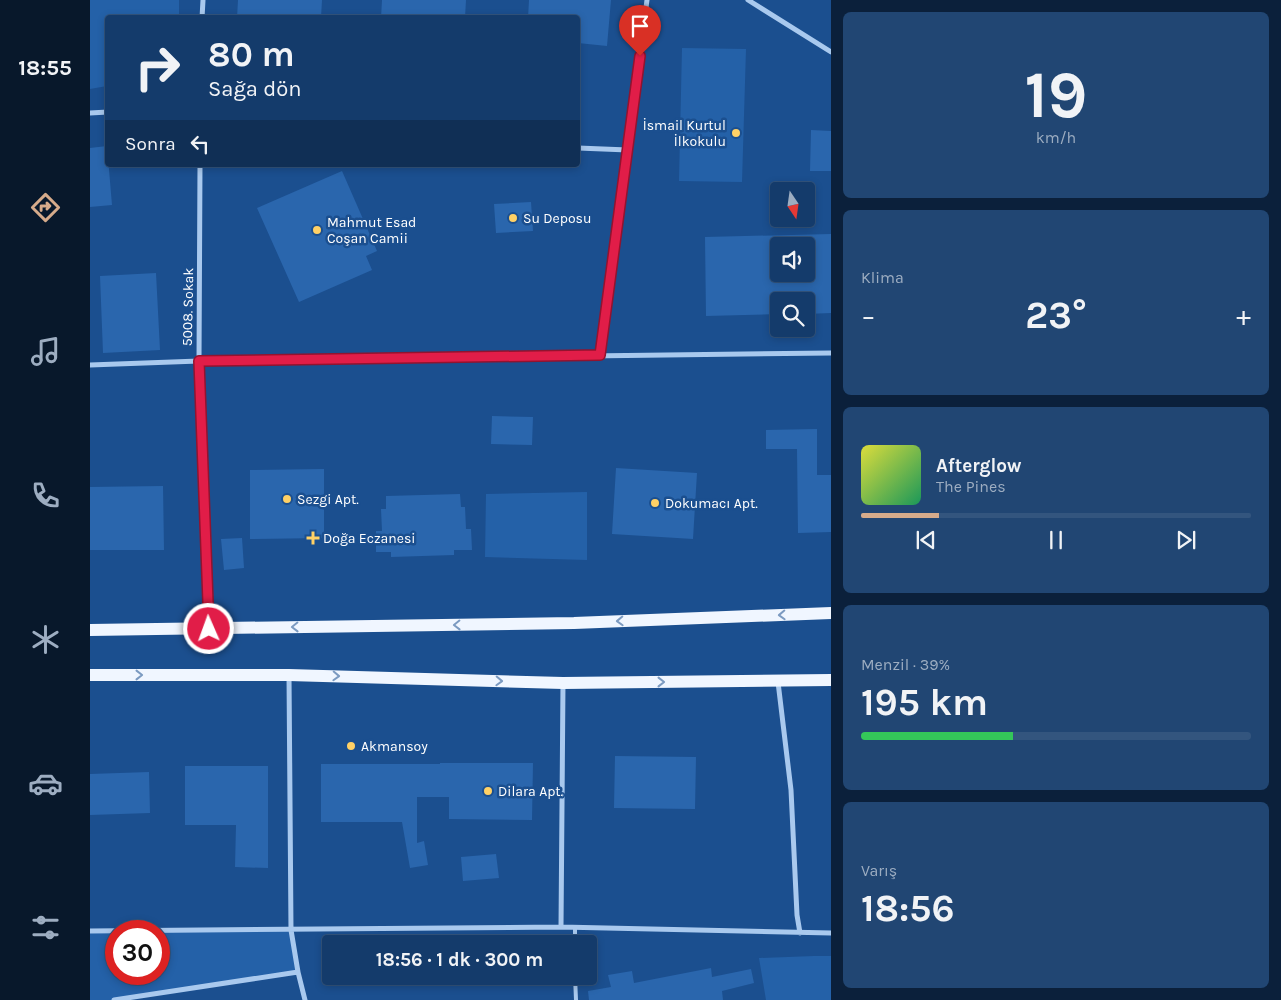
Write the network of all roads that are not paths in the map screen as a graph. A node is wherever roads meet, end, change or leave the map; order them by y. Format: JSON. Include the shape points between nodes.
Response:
{"nodes":[{"id":1,"x":204,"y":0,"type":"edge"},
{"id":2,"x":647,"y":0,"type":"edge"},
{"id":3,"x":748,"y":0,"type":"edge"},
{"id":4,"x":202,"y":15,"type":"edge"},
{"id":5,"x":831,"y":52,"type":"edge"},
{"id":6,"x":105,"y":112,"type":"edge"},
{"id":7,"x":90,"y":113,"type":"edge"},
{"id":8,"x":580,"y":148,"type":"edge"},
{"id":9,"x":628,"y":150,"type":"junction"},
{"id":10,"x":200,"y":167,"type":"edge"},
{"id":11,"x":831,"y":353,"type":"edge"},
{"id":12,"x":600,"y":355,"type":"junction"},
{"id":13,"x":199,"y":361,"type":"junction"},
{"id":14,"x":90,"y":365,"type":"edge"},
{"id":15,"x":831,"y":613,"type":"edge"},
{"id":16,"x":209,"y":629,"type":"junction"},
{"id":17,"x":90,"y":630,"type":"edge"},
{"id":18,"x":90,"y":675,"type":"edge"},
{"id":19,"x":289,"y":675,"type":"junction"},
{"id":20,"x":831,"y":680,"type":"edge"},
{"id":21,"x":778,"y":681,"type":"junction"},
{"id":22,"x":563,"y":683,"type":"junction"},
{"id":23,"x":561,"y":927,"type":"junction"},
{"id":24,"x":576,"y":928,"type":"junction"},
{"id":25,"x":291,"y":930,"type":"junction"},
{"id":26,"x":90,"y":931,"type":"edge"},
{"id":27,"x":800,"y":933,"type":"junction"},
{"id":28,"x":831,"y":933,"type":"edge"},
{"id":29,"x":576,"y":935,"type":"edge"},
{"id":30,"x":298,"y":972,"type":"junction"},
{"id":31,"x":575,"y":985,"type":"edge"},
{"id":32,"x":114,"y":1000,"type":"edge"},
{"id":33,"x":305,"y":1000,"type":"edge"},
{"id":34,"x":576,"y":1000,"type":"edge"}],
"edges":[{"from":1,"to":4,"type":"street"},
{"from":2,"to":9,"type":"street"},
{"from":3,"to":5,"type":"street"},
{"from":6,"to":7,"type":"street"},
{"from":8,"to":9,"type":"street"},
{"from":9,"to":12,"type":"street"},
{"from":10,"to":13,"type":"street","name":"5008. Sokak"},
{"from":11,"to":12,"type":"street"},
{"from":12,"to":13,"type":"street"},
{"from":13,"to":14,"type":"street"},
{"from":13,"to":16,"type":"street","name":"5008. Sokak"},
{"from":15,"to":16,"type":"main road","one_way":true,"via":[[574,623]]},
{"from":16,"to":17,"type":"main road"},
{"from":18,"to":19,"type":"main road","one_way":true},
{"from":19,"to":22,"type":"main road","one_way":true},
{"from":19,"to":25,"type":"street"},
{"from":20,"to":21,"type":"main road"},
{"from":22,"to":21,"type":"main road","one_way":true},
{"from":21,"to":27,"type":"street","via":[[791,790]]},
{"from":22,"to":23,"type":"street"},
{"from":23,"to":24,"type":"street"},
{"from":23,"to":25,"type":"street"},
{"from":24,"to":27,"type":"street"},
{"from":24,"to":29,"type":"lane"},
{"from":25,"to":26,"type":"street"},
{"from":25,"to":30,"type":"street"},
{"from":27,"to":28,"type":"street"},
{"from":30,"to":32,"type":"street"},
{"from":30,"to":33,"type":"street"},
{"from":31,"to":34,"type":"lane"}]}
